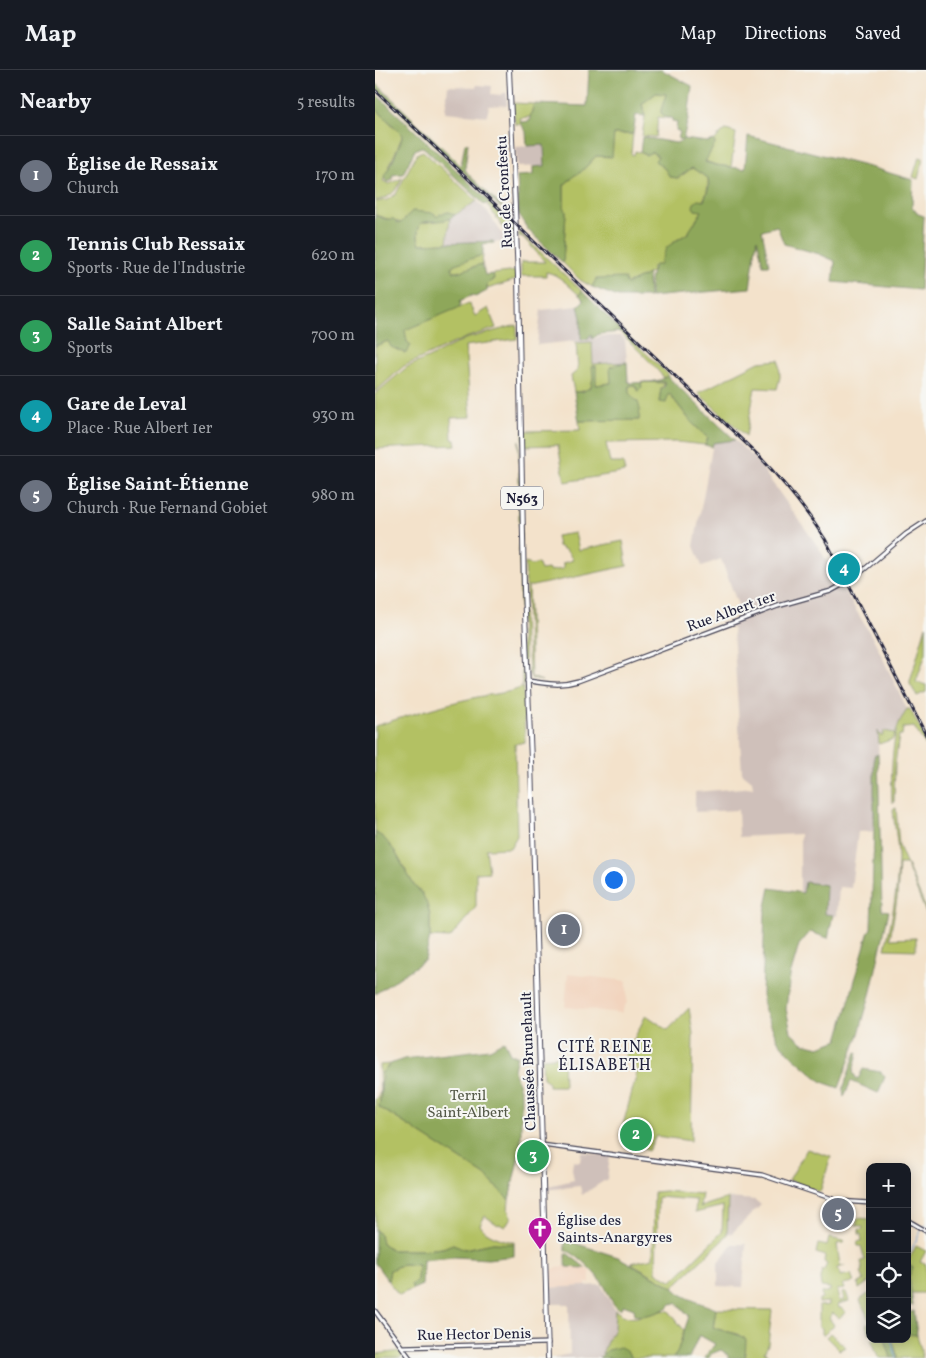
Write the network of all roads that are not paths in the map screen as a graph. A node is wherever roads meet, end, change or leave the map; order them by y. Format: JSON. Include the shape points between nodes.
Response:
{"nodes":[{"id":1,"x":509,"y":70,"type":"edge"},
{"id":2,"x":926,"y":521,"type":"edge"},
{"id":3,"x":527,"y":683,"type":"junction"},
{"id":4,"x":542,"y":1145,"type":"junction"},
{"id":5,"x":866,"y":1203,"type":"edge"},
{"id":6,"x":911,"y":1222,"type":"edge"},
{"id":7,"x":926,"y":1231,"type":"edge"},
{"id":8,"x":375,"y":1311,"type":"edge"},
{"id":9,"x":547,"y":1343,"type":"junction"},
{"id":10,"x":402,"y":1347,"type":"junction"},
{"id":11,"x":410,"y":1358,"type":"edge"},
{"id":12,"x":548,"y":1358,"type":"edge"}],
"edges":[{"from":1,"to":3,"type":"main road","name":"Rue de Cronfestu","number":"N563","via":[[519,312]]},
{"from":2,"to":3,"type":"street","name":"Rue Albert 1er","via":[[853,579],[831,591],[778,606],[571,683]]},
{"from":3,"to":4,"type":"main road","name":"Chaussée Brunehault","number":"N563"},
{"from":4,"to":5,"type":"street","via":[[762,1175],[844,1202]]},
{"from":4,"to":9,"type":"main road","name":"Chaussée Brunehault","number":"N563"},
{"from":6,"to":7,"type":"street"},
{"from":8,"to":10,"type":"street"},
{"from":9,"to":10,"type":"street","name":"Rue Hector Denis"},
{"from":9,"to":12,"type":"main road","name":"Chaussée Brunehault","number":"N563"},
{"from":10,"to":11,"type":"street"}]}
